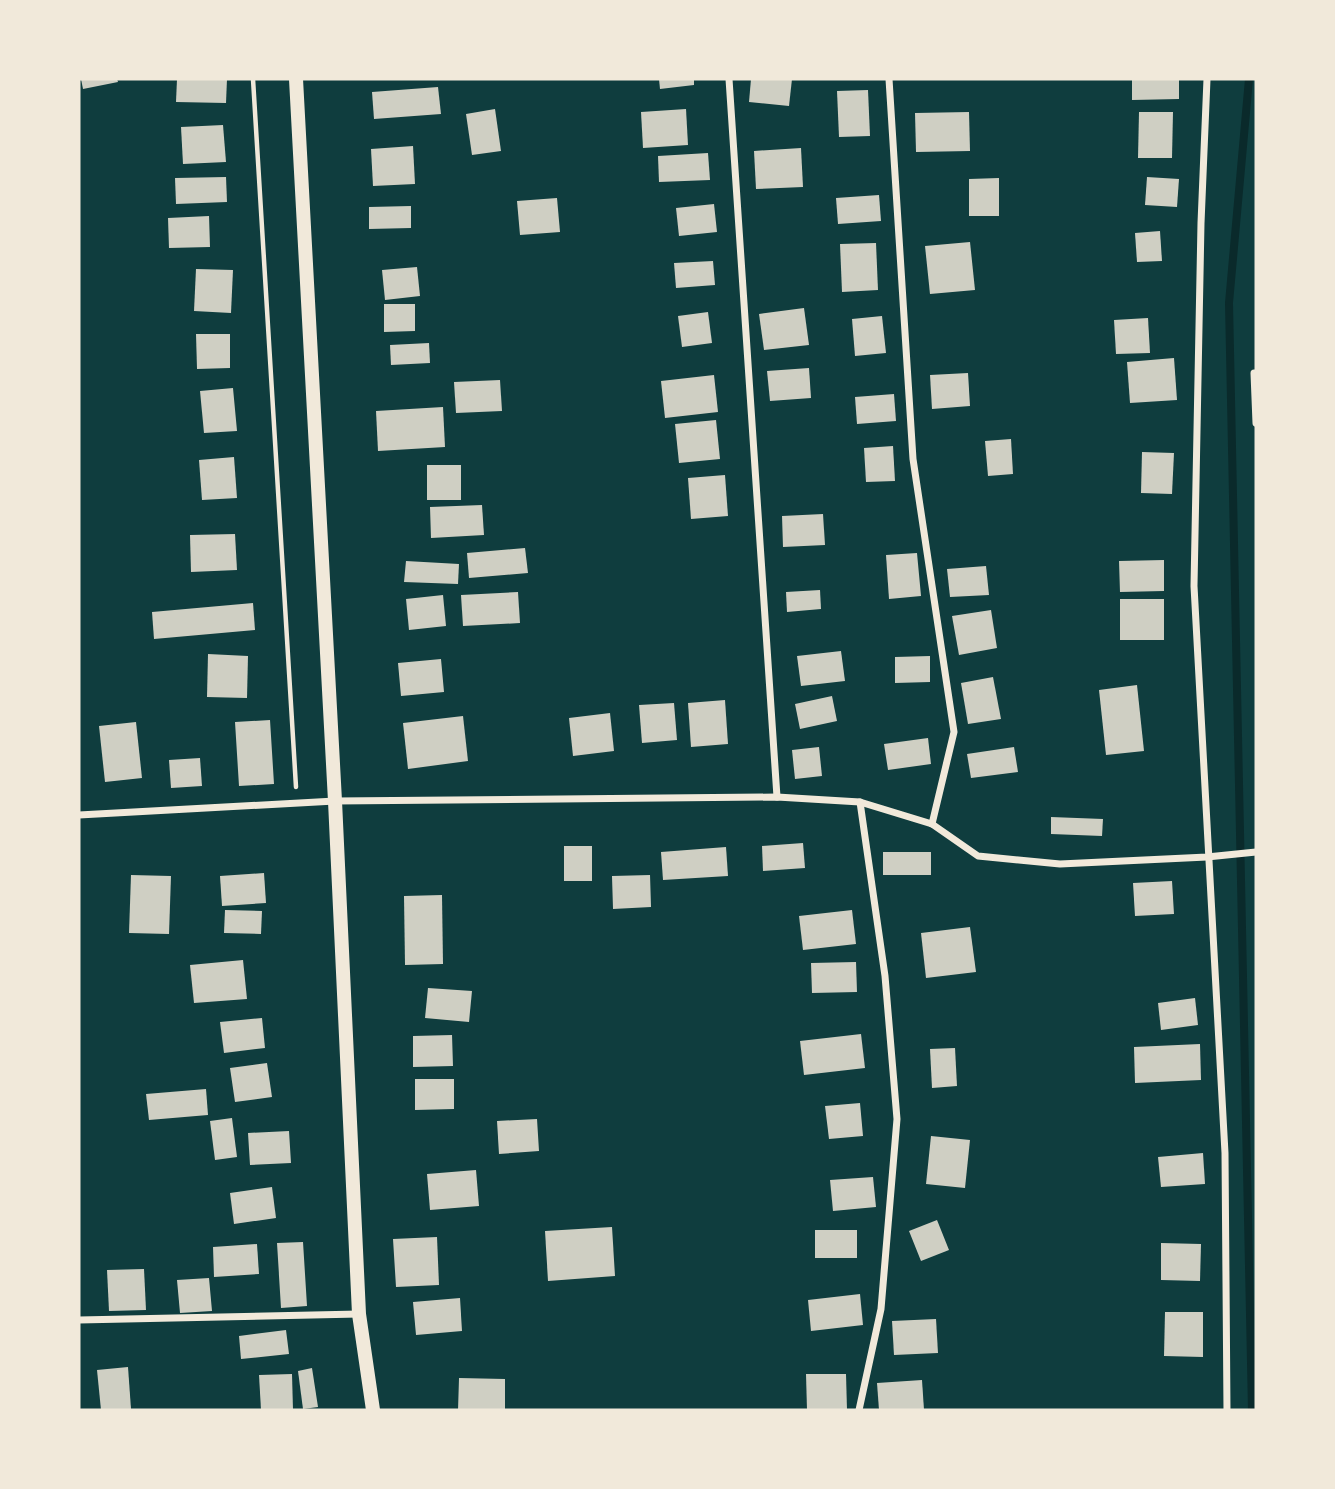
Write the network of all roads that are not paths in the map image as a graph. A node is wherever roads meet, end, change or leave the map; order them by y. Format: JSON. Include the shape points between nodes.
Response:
{"nodes":[{"id":1,"x":296,"y":79,"type":"edge"},
{"id":2,"x":729,"y":79,"type":"edge"},
{"id":3,"x":889,"y":79,"type":"edge"},
{"id":4,"x":1207,"y":79,"type":"edge"},
{"id":5,"x":1255,"y":373,"type":"edge"},
{"id":6,"x":1256,"y":423,"type":"edge"},
{"id":7,"x":777,"y":797,"type":"junction"},
{"id":8,"x":335,"y":801,"type":"junction"},
{"id":9,"x":860,"y":802,"type":"junction"},
{"id":10,"x":79,"y":814,"type":"edge"},
{"id":11,"x":932,"y":824,"type":"junction"},
{"id":12,"x":1256,"y":852,"type":"edge"},
{"id":13,"x":1207,"y":857,"type":"junction"},
{"id":14,"x":359,"y":1314,"type":"junction"},
{"id":15,"x":79,"y":1320,"type":"edge"},
{"id":16,"x":373,"y":1410,"type":"edge"},
{"id":17,"x":859,"y":1410,"type":"edge"},
{"id":18,"x":1227,"y":1410,"type":"edge"}],
"edges":[{"from":1,"to":8,"type":"main road"},
{"from":2,"to":7,"type":"street"},
{"from":3,"to":11,"type":"street","via":[[913,459],[954,733]]},
{"from":4,"to":13,"type":"street","via":[[1194,586]]},
{"from":5,"to":6,"type":"street"},
{"from":7,"to":8,"type":"street"},
{"from":7,"to":9,"type":"street"},
{"from":8,"to":10,"type":"street"},
{"from":8,"to":14,"type":"main road"},
{"from":9,"to":11,"type":"street"},
{"from":9,"to":17,"type":"street","via":[[885,976],[897,1119],[881,1309]]},
{"from":11,"to":13,"type":"street","via":[[978,856],[1060,864]]},
{"from":12,"to":13,"type":"street"},
{"from":13,"to":18,"type":"street","via":[[1225,1153]]},
{"from":14,"to":15,"type":"street"},
{"from":14,"to":16,"type":"main road"}]}
